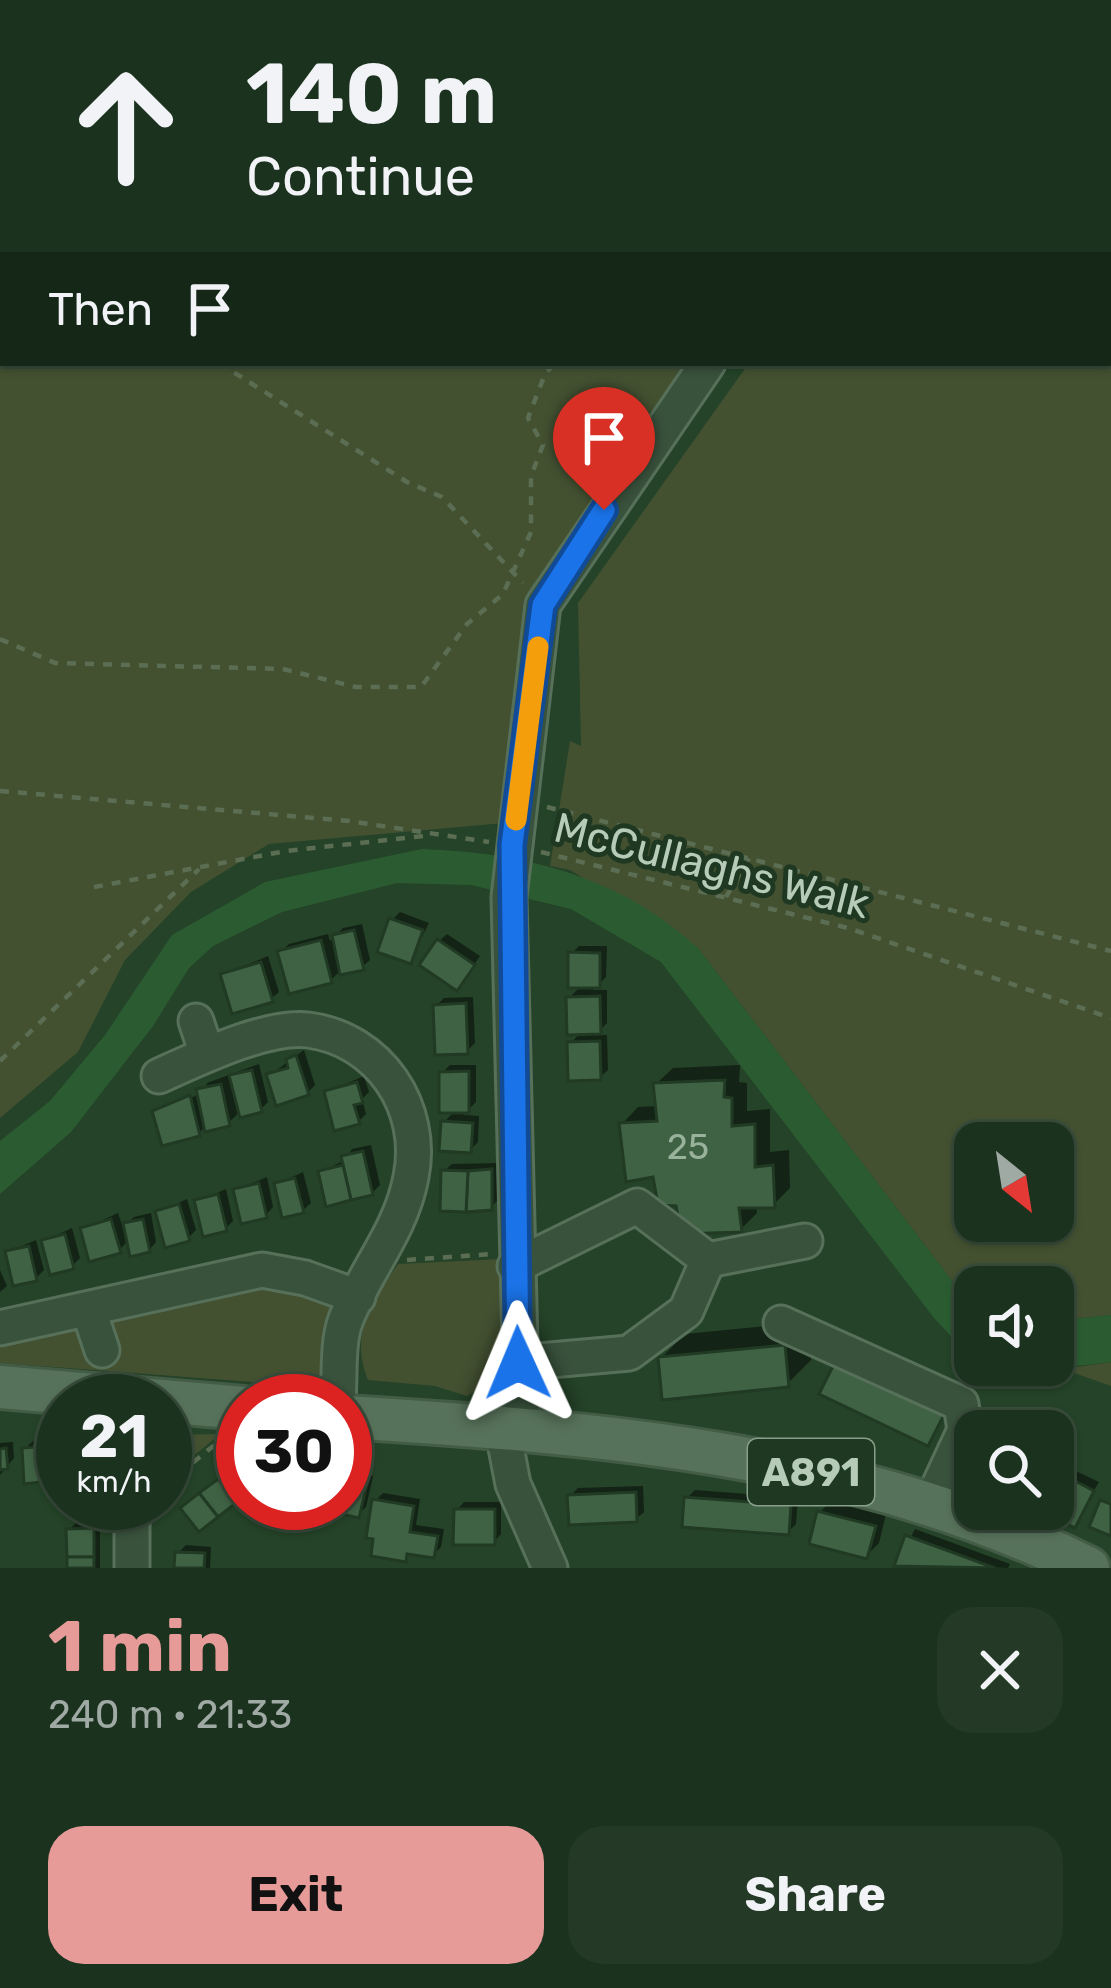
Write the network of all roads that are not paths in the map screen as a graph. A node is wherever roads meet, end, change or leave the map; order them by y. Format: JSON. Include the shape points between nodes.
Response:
{"nodes":[{"id":1,"x":706,"y":366,"type":"edge"},
{"id":2,"x":196,"y":1021,"type":"dead end"},
{"id":3,"x":207,"y":1054,"type":"junction"},
{"id":4,"x":159,"y":1076,"type":"dead end"},
{"id":5,"x":805,"y":1241,"type":"dead end"},
{"id":6,"x":515,"y":1259,"type":"junction"},
{"id":7,"x":708,"y":1260,"type":"junction"},
{"id":8,"x":358,"y":1297,"type":"junction"},
{"id":9,"x":89,"y":1311,"type":"junction"},
{"id":10,"x":781,"y":1323,"type":"dead end"},
{"id":11,"x":0,"y":1328,"type":"edge"},
{"id":12,"x":102,"y":1350,"type":"dead end"},
{"id":13,"x":518,"y":1363,"type":"junction"},
{"id":14,"x":340,"y":1374,"type":"edge"},
{"id":15,"x":0,"y":1388,"type":"edge"},
{"id":16,"x":36,"y":1391,"type":"edge"},
{"id":17,"x":372,"y":1419,"type":"edge"},
{"id":18,"x":512,"y":1427,"type":"junction"},
{"id":19,"x":932,"y":1501,"type":"junction"},
{"id":20,"x":133,"y":1530,"type":"edge"},
{"id":21,"x":1063,"y":1563,"type":"edge"},
{"id":22,"x":132,"y":1568,"type":"edge"},
{"id":23,"x":550,"y":1568,"type":"edge"}],
"edges":[{"from":1,"to":6,"type":"street","via":[[543,605],[508,897]]},
{"from":2,"to":3,"type":"street"},
{"from":3,"to":4,"type":"street"},
{"from":3,"to":8,"type":"street","via":[[308,1030],[365,1050],[393,1078],[413,1143],[412,1176],[395,1231]]},
{"from":5,"to":7,"type":"street"},
{"from":6,"to":7,"type":"street","via":[[637,1206]]},
{"from":6,"to":13,"type":"street"},
{"from":7,"to":13,"type":"street","via":[[686,1311],[629,1354]]},
{"from":8,"to":9,"type":"street","via":[[262,1270]]},
{"from":8,"to":14,"type":"street","via":[[344,1323]]},
{"from":9,"to":11,"type":"street"},
{"from":9,"to":12,"type":"street"},
{"from":10,"to":19,"type":"street","via":[[961,1404],[965,1430]]},
{"from":13,"to":18,"type":"street"},
{"from":15,"to":16,"type":"main road"},
{"from":17,"to":18,"type":"main road","number":"A891"},
{"from":18,"to":19,"type":"main road","number":"A891","via":[[719,1450]]},
{"from":18,"to":23,"type":"street","via":[[513,1484]]},
{"from":19,"to":21,"type":"main road","number":"A891"},
{"from":20,"to":22,"type":"street"}]}
